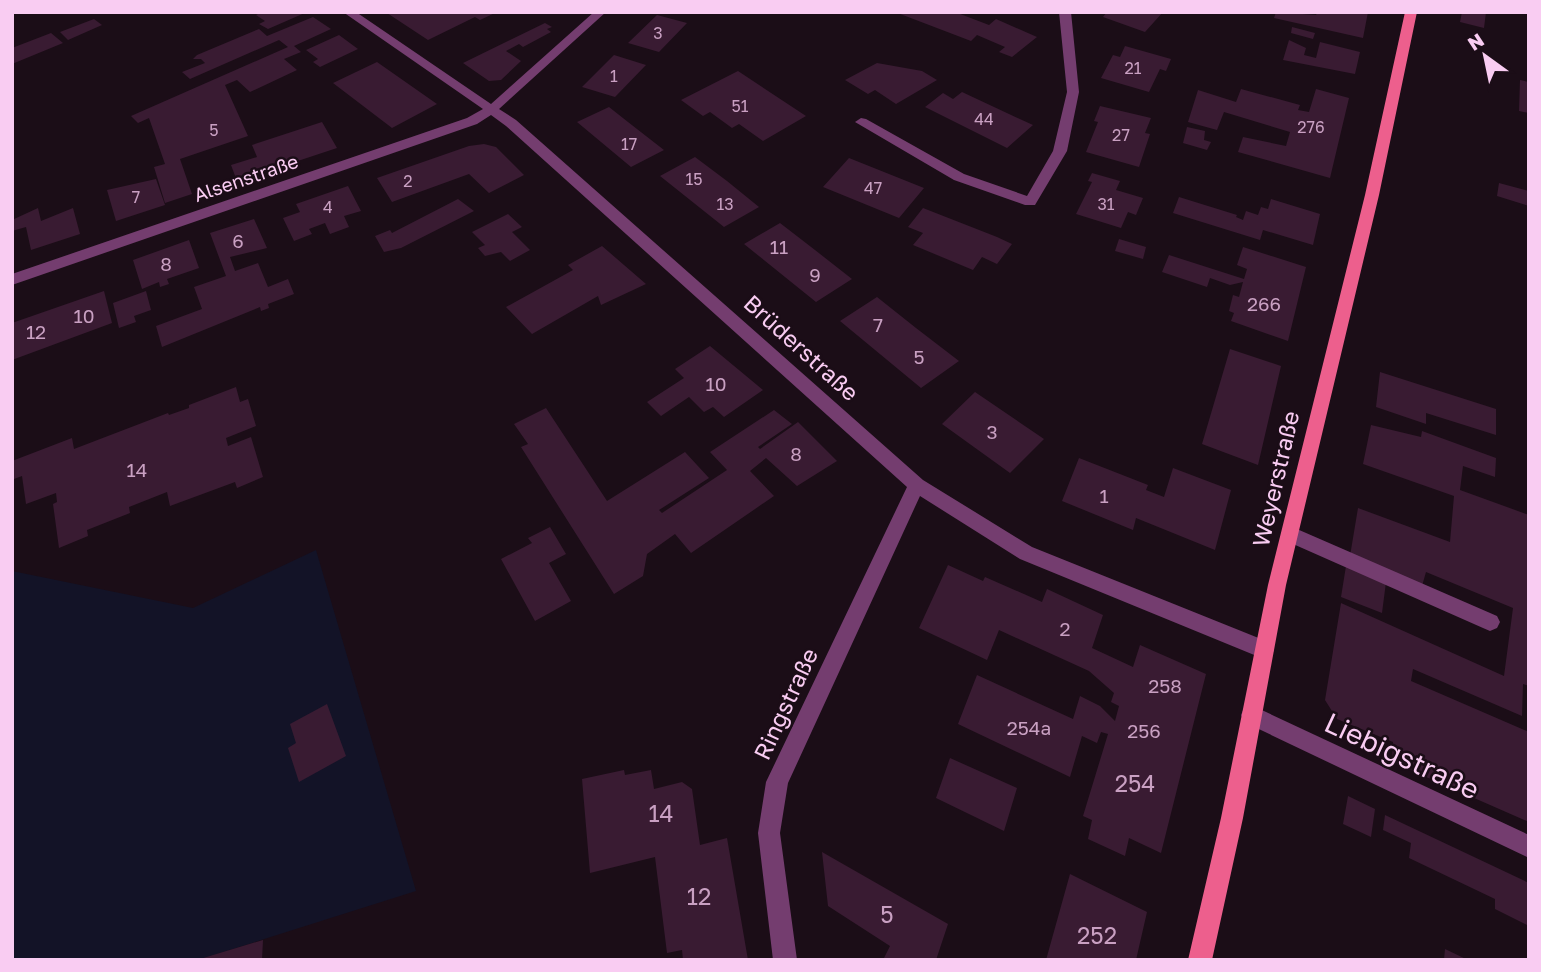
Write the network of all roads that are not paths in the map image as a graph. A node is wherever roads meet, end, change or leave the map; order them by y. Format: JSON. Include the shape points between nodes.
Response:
{"nodes":[{"id":1,"x":348,"y":12,"type":"edge"},
{"id":2,"x":601,"y":12,"type":"edge"},
{"id":3,"x":1065,"y":12,"type":"edge"},
{"id":4,"x":1411,"y":12,"type":"edge"},
{"id":5,"x":491,"y":110,"type":"junction"},
{"id":6,"x":861,"y":122,"type":"dead end"},
{"id":7,"x":12,"y":280,"type":"edge"},
{"id":8,"x":917,"y":485,"type":"junction"},
{"id":9,"x":1290,"y":534,"type":"junction"},
{"id":10,"x":1490,"y":622,"type":"dead end"},
{"id":11,"x":1264,"y":650,"type":"junction"},
{"id":12,"x":1251,"y":715,"type":"junction"},
{"id":13,"x":1529,"y":847,"type":"edge"},
{"id":14,"x":785,"y":960,"type":"edge"},
{"id":15,"x":1200,"y":960,"type":"edge"}],
"edges":[{"from":1,"to":5,"type":"street","name":"Brüderstraße"},
{"from":2,"to":5,"type":"street","name":"Alsenstraße"},
{"from":3,"to":6,"type":"street","via":[[1073,92],[1060,151],[1030,202],[959,177]]},
{"from":4,"to":9,"type":"main road","name":"Weyerstraße","via":[[1375,183]]},
{"from":5,"to":7,"type":"street","name":"Alsenstraße","via":[[472,121]]},
{"from":5,"to":8,"type":"street","name":"Brüderstraße"},
{"from":8,"to":11,"type":"street","name":"Brüderstraße","via":[[1026,553]]},
{"from":8,"to":14,"type":"street","name":"Ringstraße","via":[[776,782],[769,832]]},
{"from":9,"to":10,"type":"street"},
{"from":9,"to":11,"type":"main road","name":"Weyerstraße"},
{"from":11,"to":12,"type":"main road","name":"Weyerstraße"},
{"from":12,"to":13,"type":"street","name":"Liebigstraße"},
{"from":12,"to":15,"type":"main road","name":"Weyerstraße"}]}
